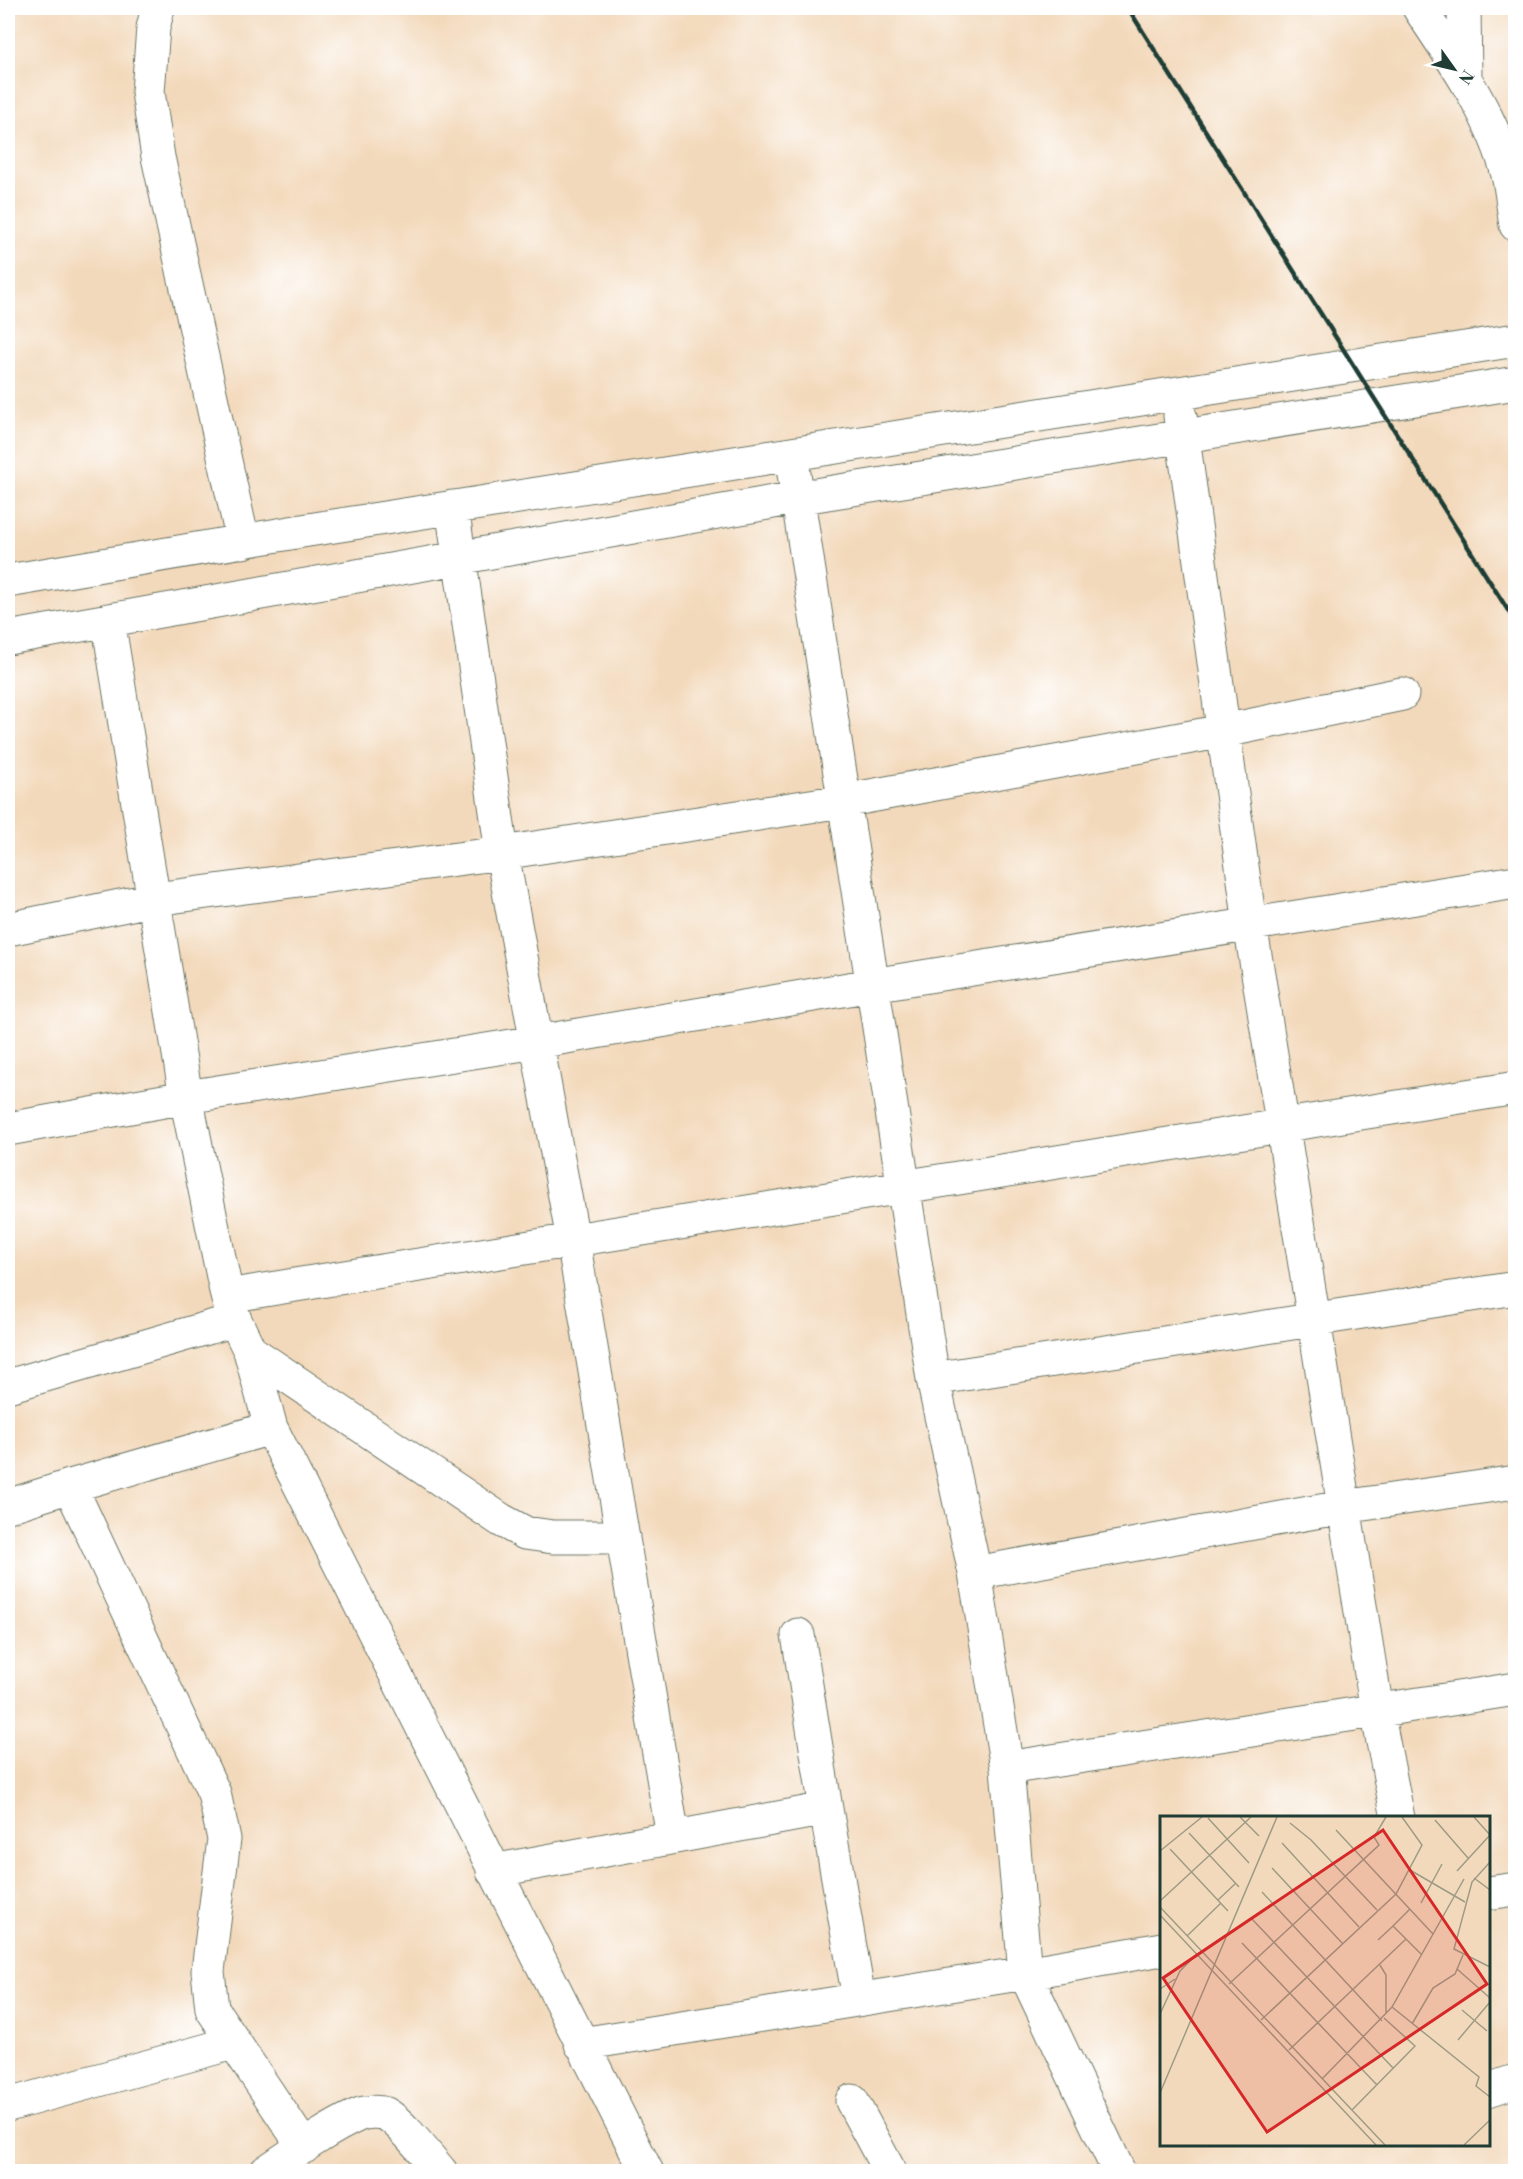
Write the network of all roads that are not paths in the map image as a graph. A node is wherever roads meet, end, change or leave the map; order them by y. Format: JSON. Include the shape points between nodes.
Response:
{"nodes":[{"id":1,"x":158,"y":8,"type":"edge"},
{"id":2,"x":1419,"y":8,"type":"edge"},
{"id":3,"x":1464,"y":8,"type":"edge"},
{"id":4,"x":1465,"y":79,"type":"junction"},
{"id":5,"x":1515,"y":225,"type":"edge"},
{"id":6,"x":1515,"y":340,"type":"edge"},
{"id":7,"x":1515,"y":383,"type":"edge"},
{"id":8,"x":1176,"y":393,"type":"junction"},
{"id":9,"x":1184,"y":436,"type":"junction"},
{"id":10,"x":790,"y":454,"type":"junction"},
{"id":11,"x":796,"y":498,"type":"junction"},
{"id":12,"x":452,"y":507,"type":"junction"},
{"id":13,"x":243,"y":542,"type":"junction"},
{"id":14,"x":458,"y":558,"type":"junction"},
{"id":15,"x":8,"y":581,"type":"edge"},
{"id":16,"x":108,"y":620,"type":"junction"},
{"id":17,"x":8,"y":638,"type":"edge"},
{"id":18,"x":1402,"y":694,"type":"dead end"},
{"id":19,"x":1224,"y":731,"type":"junction"},
{"id":20,"x":843,"y":801,"type":"junction"},
{"id":21,"x":502,"y":853,"type":"junction"},
{"id":22,"x":1515,"y":882,"type":"edge"},
{"id":23,"x":155,"y":899,"type":"junction"},
{"id":24,"x":1250,"y":924,"type":"junction"},
{"id":25,"x":8,"y":929,"type":"edge"},
{"id":26,"x":872,"y":985,"type":"junction"},
{"id":27,"x":537,"y":1042,"type":"junction"},
{"id":28,"x":1515,"y":1088,"type":"edge"},
{"id":29,"x":186,"y":1097,"type":"junction"},
{"id":30,"x":1282,"y":1126,"type":"junction"},
{"id":31,"x":8,"y":1129,"type":"edge"},
{"id":32,"x":903,"y":1187,"type":"junction"},
{"id":33,"x":573,"y":1240,"type":"junction"},
{"id":34,"x":1515,"y":1288,"type":"edge"},
{"id":35,"x":231,"y":1308,"type":"junction"},
{"id":36,"x":1313,"y":1320,"type":"junction"},
{"id":37,"x":250,"y":1351,"type":"junction"},
{"id":38,"x":933,"y":1379,"type":"junction"},
{"id":39,"x":8,"y":1386,"type":"edge"},
{"id":40,"x":271,"y":1428,"type":"junction"},
{"id":41,"x":1515,"y":1482,"type":"edge"},
{"id":42,"x":70,"y":1486,"type":"junction"},
{"id":43,"x":8,"y":1506,"type":"edge"},
{"id":44,"x":1343,"y":1507,"type":"junction"},
{"id":45,"x":623,"y":1537,"type":"junction"},
{"id":46,"x":975,"y":1573,"type":"junction"},
{"id":47,"x":798,"y":1635,"type":"dead end"},
{"id":48,"x":1515,"y":1689,"type":"edge"},
{"id":49,"x":1377,"y":1711,"type":"junction"},
{"id":50,"x":1007,"y":1768,"type":"junction"},
{"id":51,"x":825,"y":1809,"type":"junction"},
{"id":52,"x":1398,"y":1816,"type":"edge"},
{"id":53,"x":673,"y":1837,"type":"junction"},
{"id":54,"x":494,"y":1870,"type":"junction"},
{"id":55,"x":1515,"y":1889,"type":"edge"},
{"id":56,"x":1490,"y":1893,"type":"edge"},
{"id":57,"x":1160,"y":1949,"type":"edge"},
{"id":58,"x":1025,"y":1973,"type":"junction"},
{"id":59,"x":859,"y":1999,"type":"junction"},
{"id":60,"x":233,"y":2043,"type":"junction"},
{"id":61,"x":581,"y":2044,"type":"junction"},
{"id":62,"x":1515,"y":2084,"type":"edge"},
{"id":63,"x":1490,"y":2089,"type":"edge"},
{"id":64,"x":852,"y":2101,"type":"dead end"},
{"id":65,"x":8,"y":2105,"type":"edge"},
{"id":66,"x":304,"y":2147,"type":"junction"},
{"id":67,"x":266,"y":2172,"type":"edge"},
{"id":68,"x":441,"y":2172,"type":"edge"},
{"id":69,"x":647,"y":2172,"type":"edge"},
{"id":70,"x":890,"y":2172,"type":"edge"},
{"id":71,"x":1119,"y":2172,"type":"edge"}],
"edges":[{"from":1,"to":13,"type":"street","via":[[148,92],[158,157]]},
{"from":2,"to":4,"type":"street"},
{"from":3,"to":4,"type":"street"},
{"from":4,"to":5,"type":"street","via":[[1508,175]]},
{"from":6,"to":8,"type":"street"},
{"from":7,"to":9,"type":"street"},
{"from":8,"to":9,"type":"street"},
{"from":8,"to":10,"type":"street"},
{"from":9,"to":11,"type":"street"},
{"from":9,"to":19,"type":"street"},
{"from":10,"to":11,"type":"street"},
{"from":10,"to":12,"type":"street"},
{"from":11,"to":14,"type":"street"},
{"from":11,"to":20,"type":"street"},
{"from":12,"to":13,"type":"street"},
{"from":12,"to":14,"type":"street"},
{"from":13,"to":15,"type":"street"},
{"from":14,"to":16,"type":"street"},
{"from":14,"to":21,"type":"street"},
{"from":16,"to":17,"type":"street"},
{"from":16,"to":23,"type":"street"},
{"from":18,"to":19,"type":"street"},
{"from":19,"to":20,"type":"street"},
{"from":19,"to":24,"type":"street"},
{"from":20,"to":21,"type":"street"},
{"from":20,"to":26,"type":"street"},
{"from":21,"to":23,"type":"street"},
{"from":21,"to":27,"type":"street"},
{"from":22,"to":24,"type":"street"},
{"from":23,"to":25,"type":"street"},
{"from":23,"to":29,"type":"street"},
{"from":24,"to":26,"type":"street"},
{"from":24,"to":30,"type":"street"},
{"from":26,"to":27,"type":"street"},
{"from":26,"to":32,"type":"street"},
{"from":27,"to":29,"type":"street"},
{"from":27,"to":33,"type":"street"},
{"from":28,"to":30,"type":"street"},
{"from":29,"to":31,"type":"street"},
{"from":29,"to":35,"type":"street"},
{"from":30,"to":32,"type":"street"},
{"from":30,"to":36,"type":"street"},
{"from":32,"to":33,"type":"street"},
{"from":32,"to":38,"type":"street"},
{"from":33,"to":35,"type":"street"},
{"from":33,"to":45,"type":"street"},
{"from":34,"to":36,"type":"street"},
{"from":35,"to":37,"type":"street"},
{"from":35,"to":39,"type":"street"},
{"from":36,"to":38,"type":"street"},
{"from":36,"to":44,"type":"street"},
{"from":37,"to":40,"type":"street"},
{"from":37,"to":45,"type":"street","via":[[525,1533]]},
{"from":38,"to":46,"type":"street"},
{"from":40,"to":42,"type":"street"},
{"from":40,"to":54,"type":"street"},
{"from":41,"to":44,"type":"street"},
{"from":42,"to":43,"type":"street"},
{"from":42,"to":60,"type":"street","via":[[214,1793],[224,1839],[209,1990],[212,2009]]},
{"from":44,"to":46,"type":"street"},
{"from":44,"to":49,"type":"street"},
{"from":45,"to":53,"type":"street"},
{"from":46,"to":50,"type":"street"},
{"from":47,"to":51,"type":"street"},
{"from":48,"to":49,"type":"street"},
{"from":49,"to":50,"type":"street"},
{"from":49,"to":52,"type":"street"},
{"from":50,"to":58,"type":"street"},
{"from":51,"to":53,"type":"street"},
{"from":51,"to":59,"type":"street"},
{"from":53,"to":54,"type":"street"},
{"from":54,"to":61,"type":"street"},
{"from":55,"to":56,"type":"street"},
{"from":57,"to":58,"type":"street"},
{"from":58,"to":59,"type":"street"},
{"from":58,"to":71,"type":"street"},
{"from":59,"to":61,"type":"street"},
{"from":60,"to":65,"type":"street"},
{"from":60,"to":66,"type":"street"},
{"from":61,"to":69,"type":"street"},
{"from":62,"to":63,"type":"street","via":[[1505,2083]]},
{"from":64,"to":70,"type":"street"},
{"from":66,"to":67,"type":"street"},
{"from":66,"to":68,"type":"street","via":[[360,2114],[385,2114]]}]}
